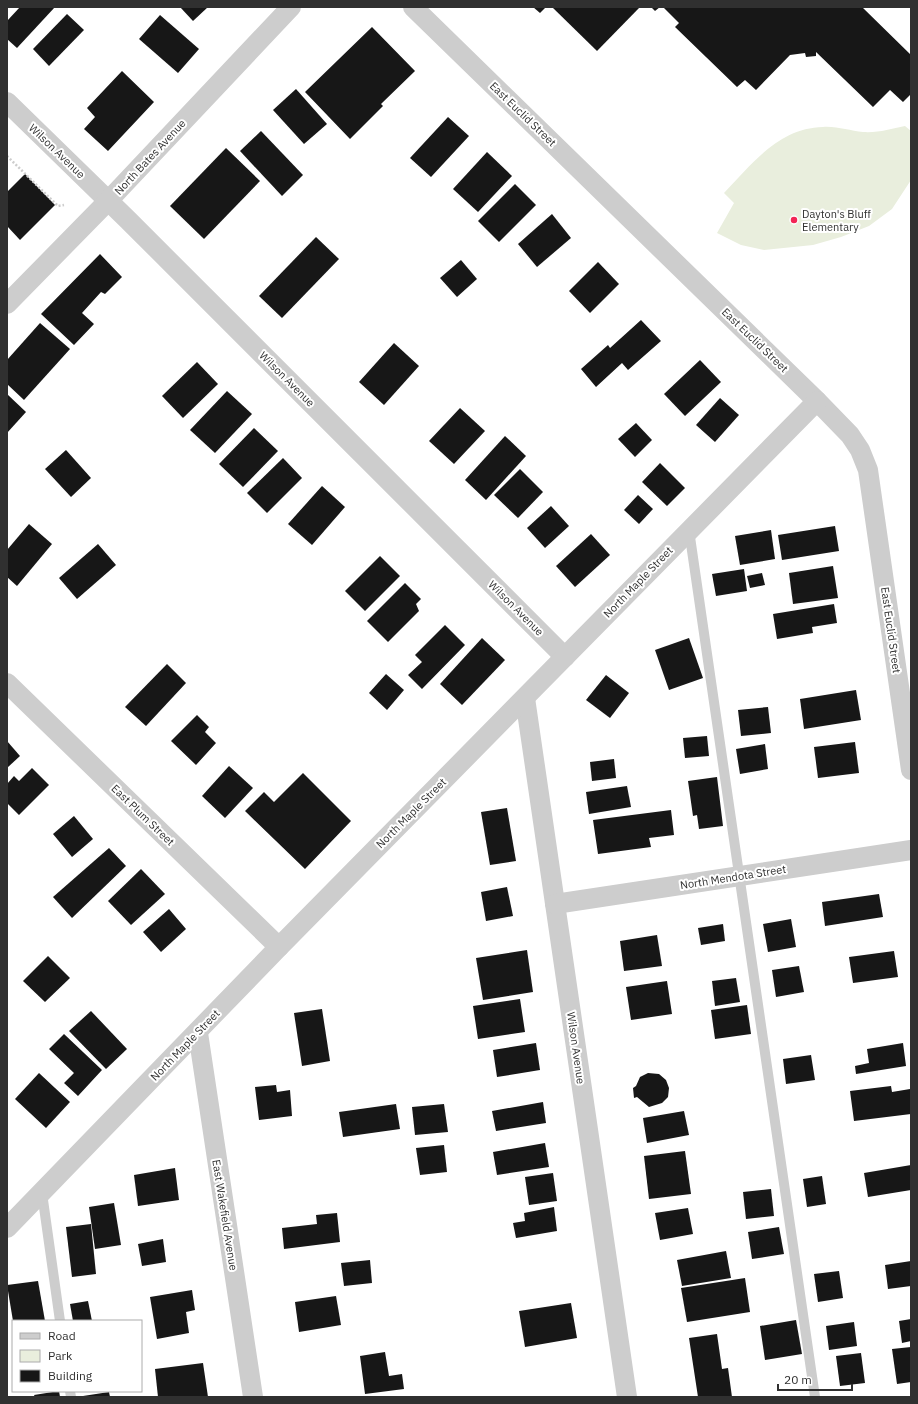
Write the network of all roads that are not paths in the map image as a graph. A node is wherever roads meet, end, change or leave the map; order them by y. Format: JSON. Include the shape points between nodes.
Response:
{"nodes":[{"id":1,"x":291,"y":7,"type":"edge"},
{"id":2,"x":413,"y":7,"type":"edge"},
{"id":3,"x":7,"y":102,"type":"edge"},
{"id":4,"x":108,"y":201,"type":"junction"},
{"id":5,"x":7,"y":304,"type":"edge"},
{"id":6,"x":818,"y":401,"type":"junction"},
{"id":7,"x":689,"y":530,"type":"junction"},
{"id":8,"x":565,"y":657,"type":"junction"},
{"id":9,"x":7,"y":683,"type":"edge"},
{"id":10,"x":525,"y":698,"type":"junction"},
{"id":11,"x":911,"y":770,"type":"edge"},
{"id":12,"x":911,"y":850,"type":"edge"},
{"id":13,"x":739,"y":876,"type":"junction"},
{"id":14,"x":555,"y":904,"type":"junction"},
{"id":15,"x":279,"y":947,"type":"junction"},
{"id":16,"x":198,"y":1032,"type":"junction"},
{"id":17,"x":42,"y":1193,"type":"junction"},
{"id":18,"x":7,"y":1228,"type":"edge"},
{"id":19,"x":60,"y":1320,"type":"edge"},
{"id":20,"x":253,"y":1397,"type":"edge"},
{"id":21,"x":627,"y":1397,"type":"edge"},
{"id":22,"x":815,"y":1397,"type":"edge"}],
"edges":[{"from":1,"to":4,"type":"street","name":"North Bates Avenue"},
{"from":2,"to":6,"type":"street","name":"East Euclid Street"},
{"from":3,"to":4,"type":"street","name":"Wilson Avenue"},
{"from":4,"to":5,"type":"street","name":"North Bates Avenue"},
{"from":4,"to":8,"type":"street","name":"Wilson Avenue"},
{"from":6,"to":7,"type":"street","name":"North Maple Street"},
{"from":6,"to":11,"type":"street","name":"East Euclid Street","via":[[850,435],[860,450],[868,470]]},
{"from":7,"to":8,"type":"street","name":"North Maple Street"},
{"from":7,"to":13,"type":"lane"},
{"from":8,"to":10,"type":"street","name":"North Maple Street"},
{"from":9,"to":15,"type":"street","name":"East Plum Street"},
{"from":10,"to":14,"type":"street","name":"Wilson Avenue"},
{"from":10,"to":15,"type":"street","name":"North Maple Street"},
{"from":12,"to":13,"type":"street","name":"North Mendota Street"},
{"from":13,"to":14,"type":"street","name":"North Mendota Street"},
{"from":13,"to":22,"type":"lane"},
{"from":14,"to":21,"type":"street","name":"Wilson Avenue"},
{"from":15,"to":16,"type":"street","name":"North Maple Street"},
{"from":16,"to":17,"type":"street","name":"North Maple Street"},
{"from":16,"to":20,"type":"street","name":"East Wakefield Avenue"},
{"from":17,"to":18,"type":"street","name":"North Maple Street"},
{"from":17,"to":19,"type":"lane"}]}
